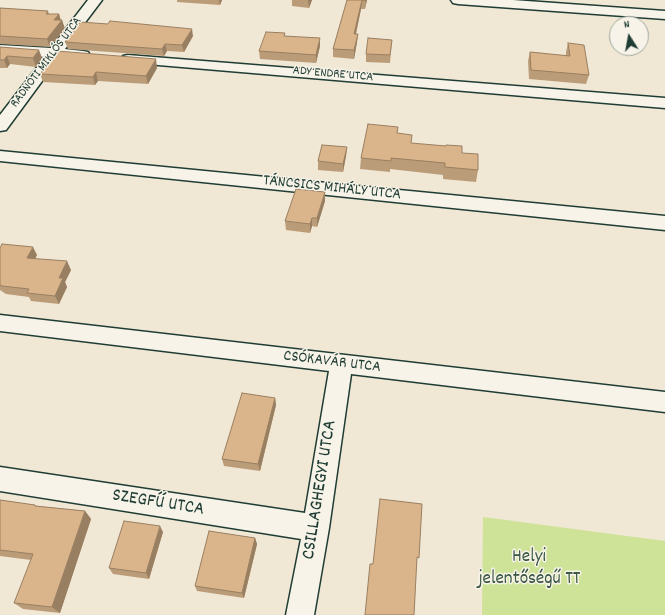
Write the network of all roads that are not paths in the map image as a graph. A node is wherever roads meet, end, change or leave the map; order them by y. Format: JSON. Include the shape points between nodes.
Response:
{"nodes":[{"id":1,"x":94,"y":0,"type":"edge"},
{"id":2,"x":458,"y":0,"type":"edge"},
{"id":3,"x":665,"y":15,"type":"edge"},
{"id":4,"x":0,"y":49,"type":"edge"},
{"id":5,"x":55,"y":53,"type":"junction"},
{"id":6,"x":96,"y":56,"type":"edge"},
{"id":7,"x":112,"y":58,"type":"edge"},
{"id":8,"x":665,"y":102,"type":"edge"},
{"id":9,"x":0,"y":126,"type":"edge"},
{"id":10,"x":0,"y":156,"type":"edge"},
{"id":11,"x":665,"y":223,"type":"edge"},
{"id":12,"x":0,"y":323,"type":"edge"},
{"id":13,"x":340,"y":364,"type":"junction"},
{"id":14,"x":665,"y":402,"type":"edge"},
{"id":15,"x":0,"y":479,"type":"edge"},
{"id":16,"x":316,"y":528,"type":"junction"},
{"id":17,"x":300,"y":615,"type":"edge"}],
"edges":[{"from":1,"to":5,"type":"street","name":"RADNÓTI MIKLÓS UTCA"},
{"from":2,"to":3,"type":"street"},
{"from":4,"to":5,"type":"street"},
{"from":5,"to":6,"type":"street"},
{"from":5,"to":9,"type":"street","name":"RADNÓTI MIKLÓS UTCA"},
{"from":7,"to":8,"type":"street","name":"ADY ENDRE UTCA"},
{"from":10,"to":11,"type":"street","name":"TÁNCSICS MIHÁLY UTCA"},
{"from":12,"to":13,"type":"street","name":"CSÓKAVÁR UTCA"},
{"from":13,"to":14,"type":"street","name":"CSÓKAVÁR UTCA"},
{"from":13,"to":16,"type":"street","name":"CSILLAGHEGYI UTCA"},
{"from":15,"to":16,"type":"street","name":"SZEGFŰ UTCA"},
{"from":16,"to":17,"type":"street","name":"CSILLAGHEGYI UTCA"}]}
